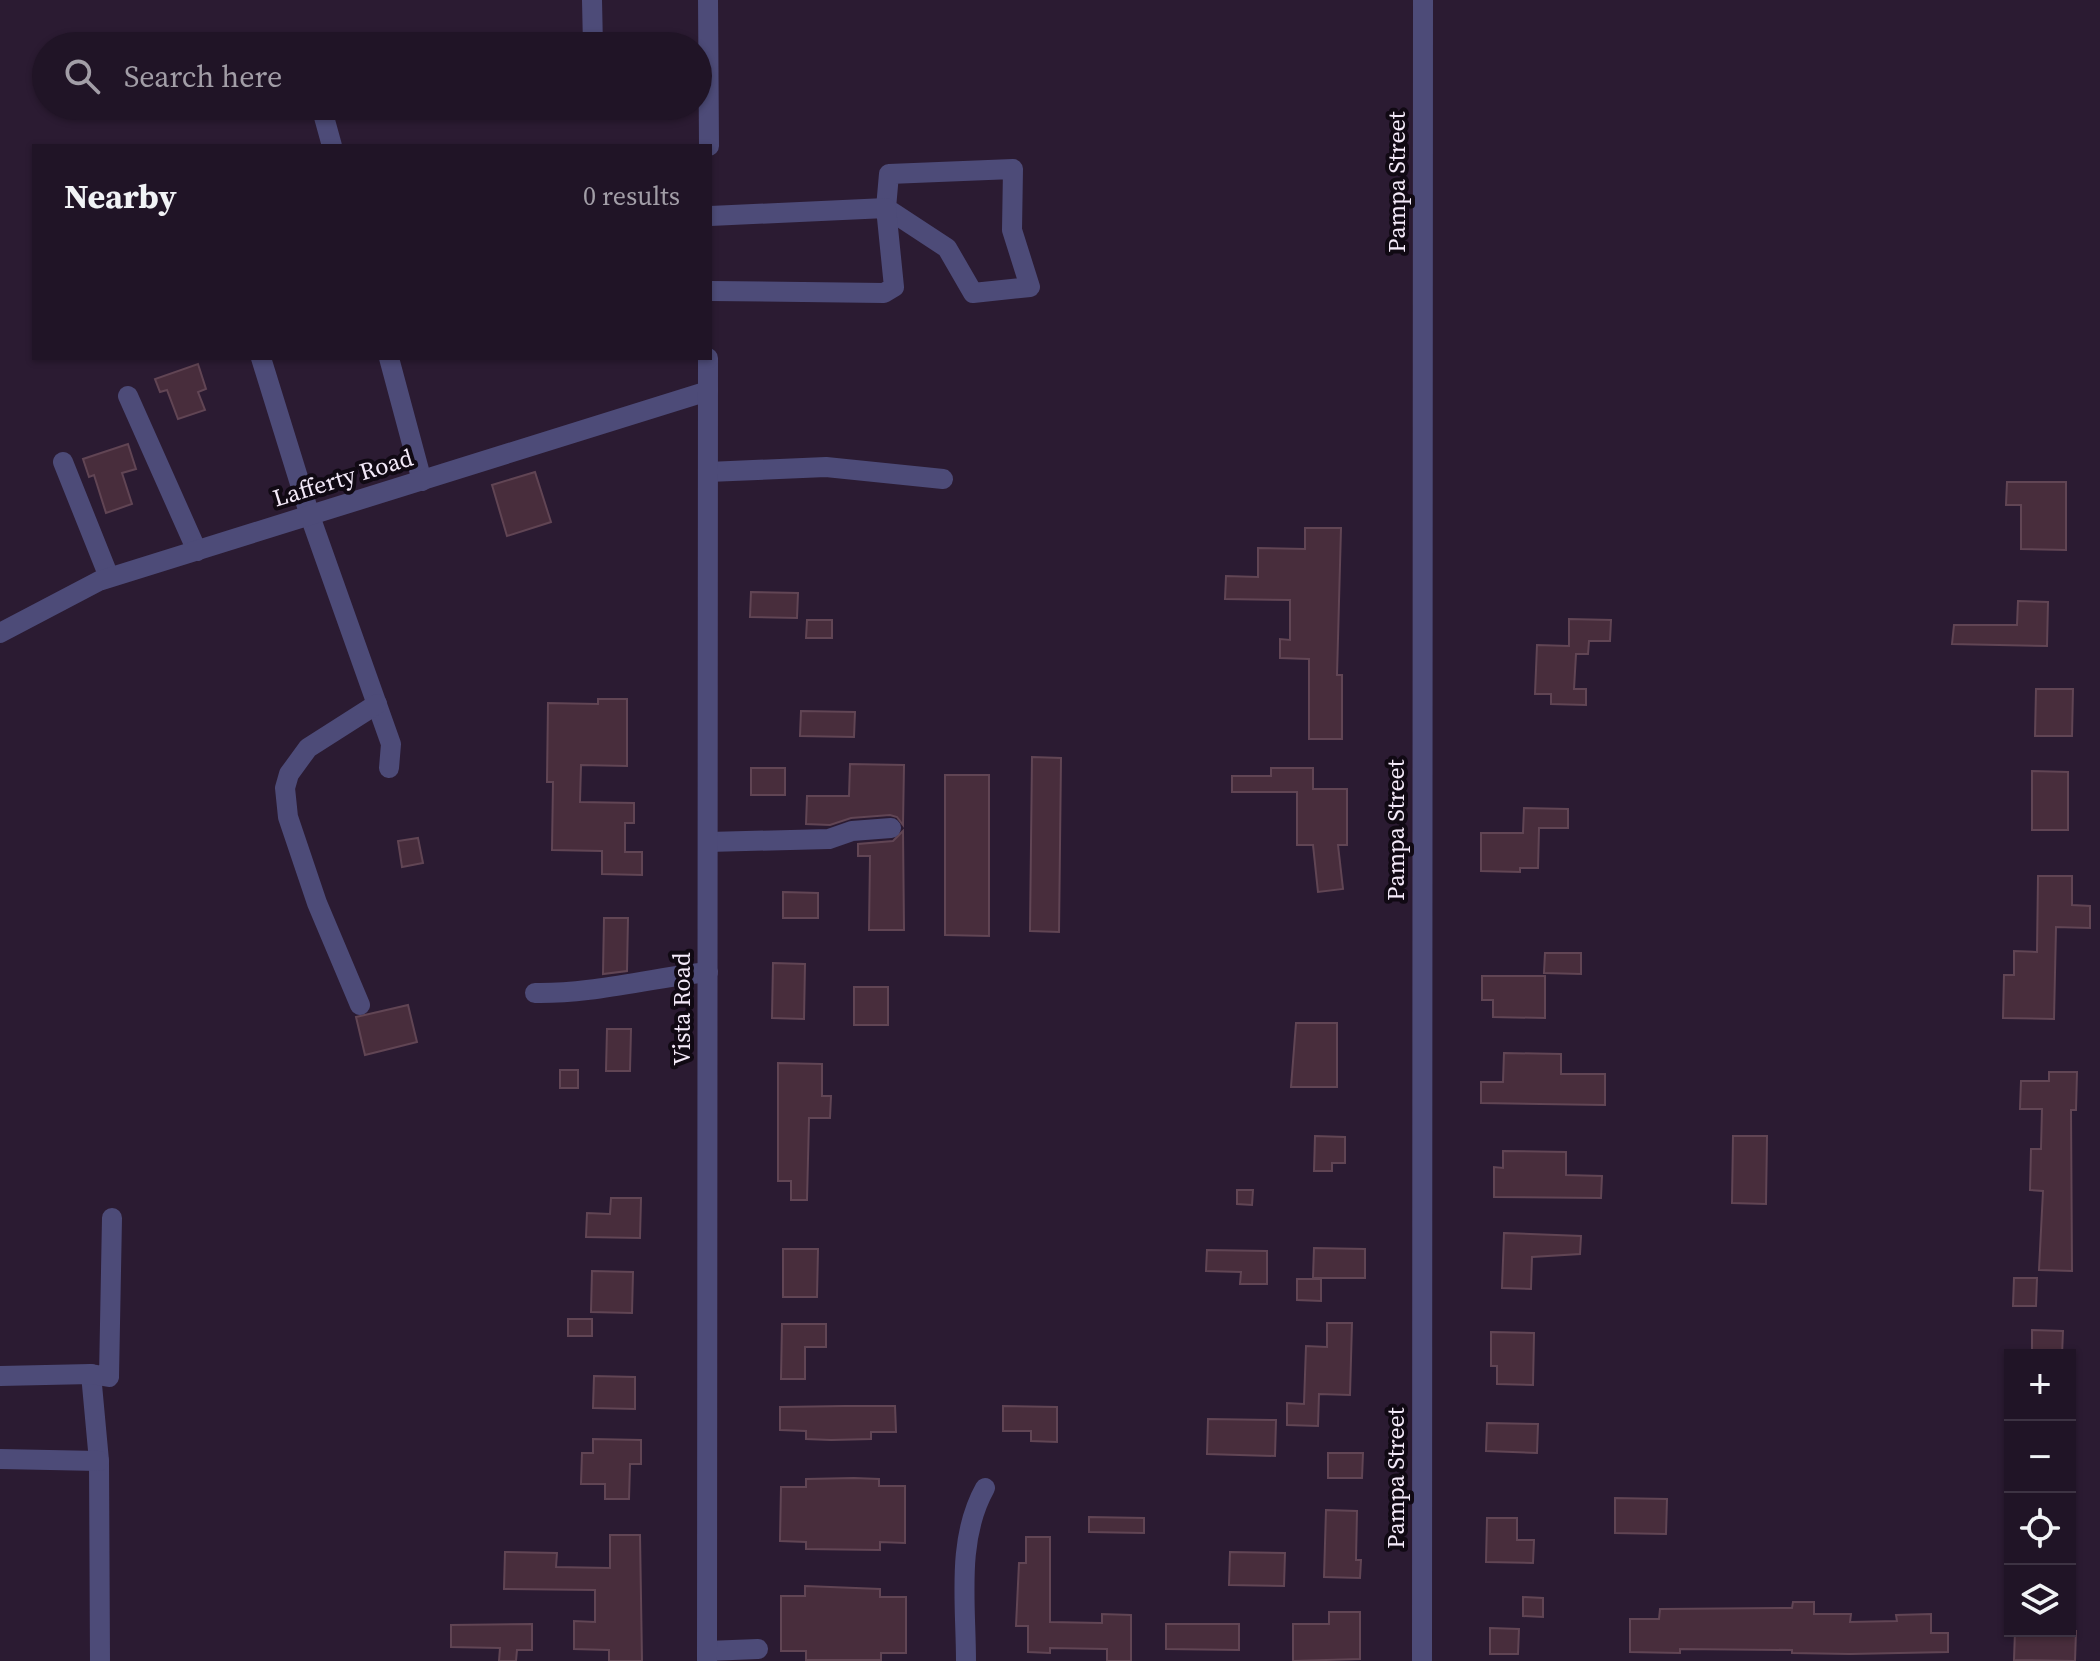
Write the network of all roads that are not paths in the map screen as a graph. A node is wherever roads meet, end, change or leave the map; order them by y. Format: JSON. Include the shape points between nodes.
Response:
{"nodes":[{"id":1,"x":592,"y":0,"type":"edge"},
{"id":2,"x":708,"y":0,"type":"edge"},
{"id":3,"x":1423,"y":0,"type":"edge"},
{"id":4,"x":593,"y":32,"type":"edge"},
{"id":5,"x":705,"y":32,"type":"edge"},
{"id":6,"x":325,"y":120,"type":"edge"},
{"id":7,"x":707,"y":120,"type":"edge"},
{"id":8,"x":331,"y":144,"type":"edge"},
{"id":9,"x":709,"y":144,"type":"edge"},
{"id":10,"x":886,"y":208,"type":"junction"},
{"id":11,"x":712,"y":216,"type":"edge"},
{"id":12,"x":712,"y":291,"type":"edge"},
{"id":13,"x":262,"y":360,"type":"edge"},
{"id":14,"x":390,"y":360,"type":"edge"},
{"id":15,"x":708,"y":360,"type":"edge"},
{"id":16,"x":708,"y":391,"type":"junction"},
{"id":17,"x":128,"y":396,"type":"dead end"},
{"id":18,"x":63,"y":462,"type":"dead end"},
{"id":19,"x":708,"y":472,"type":"junction"},
{"id":20,"x":943,"y":479,"type":"dead end"},
{"id":21,"x":422,"y":481,"type":"junction"},
{"id":22,"x":310,"y":516,"type":"junction"},
{"id":23,"x":197,"y":551,"type":"junction"},
{"id":24,"x":109,"y":577,"type":"junction"},
{"id":25,"x":0,"y":633,"type":"edge"},
{"id":26,"x":377,"y":704,"type":"junction"},
{"id":27,"x":389,"y":768,"type":"dead end"},
{"id":28,"x":891,"y":828,"type":"dead end"},
{"id":29,"x":708,"y":842,"type":"junction"},
{"id":30,"x":708,"y":972,"type":"junction"},
{"id":31,"x":535,"y":993,"type":"dead end"},
{"id":32,"x":360,"y":1005,"type":"dead end"},
{"id":33,"x":112,"y":1218,"type":"dead end"},
{"id":34,"x":91,"y":1374,"type":"junction"},
{"id":35,"x":0,"y":1376,"type":"edge"},
{"id":36,"x":0,"y":1459,"type":"edge"},
{"id":37,"x":99,"y":1461,"type":"junction"},
{"id":38,"x":985,"y":1488,"type":"dead end"},
{"id":39,"x":758,"y":1649,"type":"dead end"},
{"id":40,"x":707,"y":1656,"type":"edge"},
{"id":41,"x":100,"y":1661,"type":"edge"},
{"id":42,"x":966,"y":1661,"type":"edge"},
{"id":43,"x":1422,"y":1661,"type":"edge"}],
"edges":[{"from":1,"to":4,"type":"street"},
{"from":2,"to":5,"type":"street"},
{"from":3,"to":43,"type":"street","name":"Pampa Street"},
{"from":6,"to":8,"type":"street"},
{"from":7,"to":9,"type":"street"},
{"from":10,"to":10,"type":"street","via":[[889,174],[1013,169],[1012,230],[1030,287],[973,293],[947,248]]},
{"from":10,"to":11,"type":"street"},
{"from":10,"to":12,"type":"street","via":[[891,292]]},
{"from":13,"to":22,"type":"street"},
{"from":14,"to":21,"type":"street"},
{"from":15,"to":16,"type":"street","name":"Vista Road"},
{"from":16,"to":19,"type":"street","name":"Vista Road"},
{"from":16,"to":21,"type":"street","name":"Lafferty Road"},
{"from":17,"to":23,"type":"street"},
{"from":18,"to":24,"type":"street"},
{"from":19,"to":20,"type":"street","via":[[826,467]]},
{"from":19,"to":29,"type":"street","name":"Vista Road"},
{"from":21,"to":22,"type":"street","name":"Lafferty Road"},
{"from":22,"to":23,"type":"street","name":"Lafferty Road"},
{"from":22,"to":26,"type":"street"},
{"from":23,"to":24,"type":"street","name":"Lafferty Road"},
{"from":24,"to":25,"type":"street","name":"Lafferty Road"},
{"from":26,"to":27,"type":"street","via":[[391,744]]},
{"from":26,"to":32,"type":"street","via":[[308,748],[285,788],[288,817],[317,903]]},
{"from":28,"to":29,"type":"street","via":[[829,839]]},
{"from":29,"to":30,"type":"street","name":"Vista Road"},
{"from":30,"to":31,"type":"street","via":[[657,977],[607,990]]},
{"from":30,"to":40,"type":"street","name":"Vista Road"},
{"from":33,"to":34,"type":"street","via":[[109,1377]]},
{"from":34,"to":35,"type":"street"},
{"from":34,"to":37,"type":"street"},
{"from":36,"to":37,"type":"street"},
{"from":37,"to":41,"type":"street"},
{"from":38,"to":42,"type":"street","via":[[966,1535]]},
{"from":39,"to":40,"type":"street"}]}
